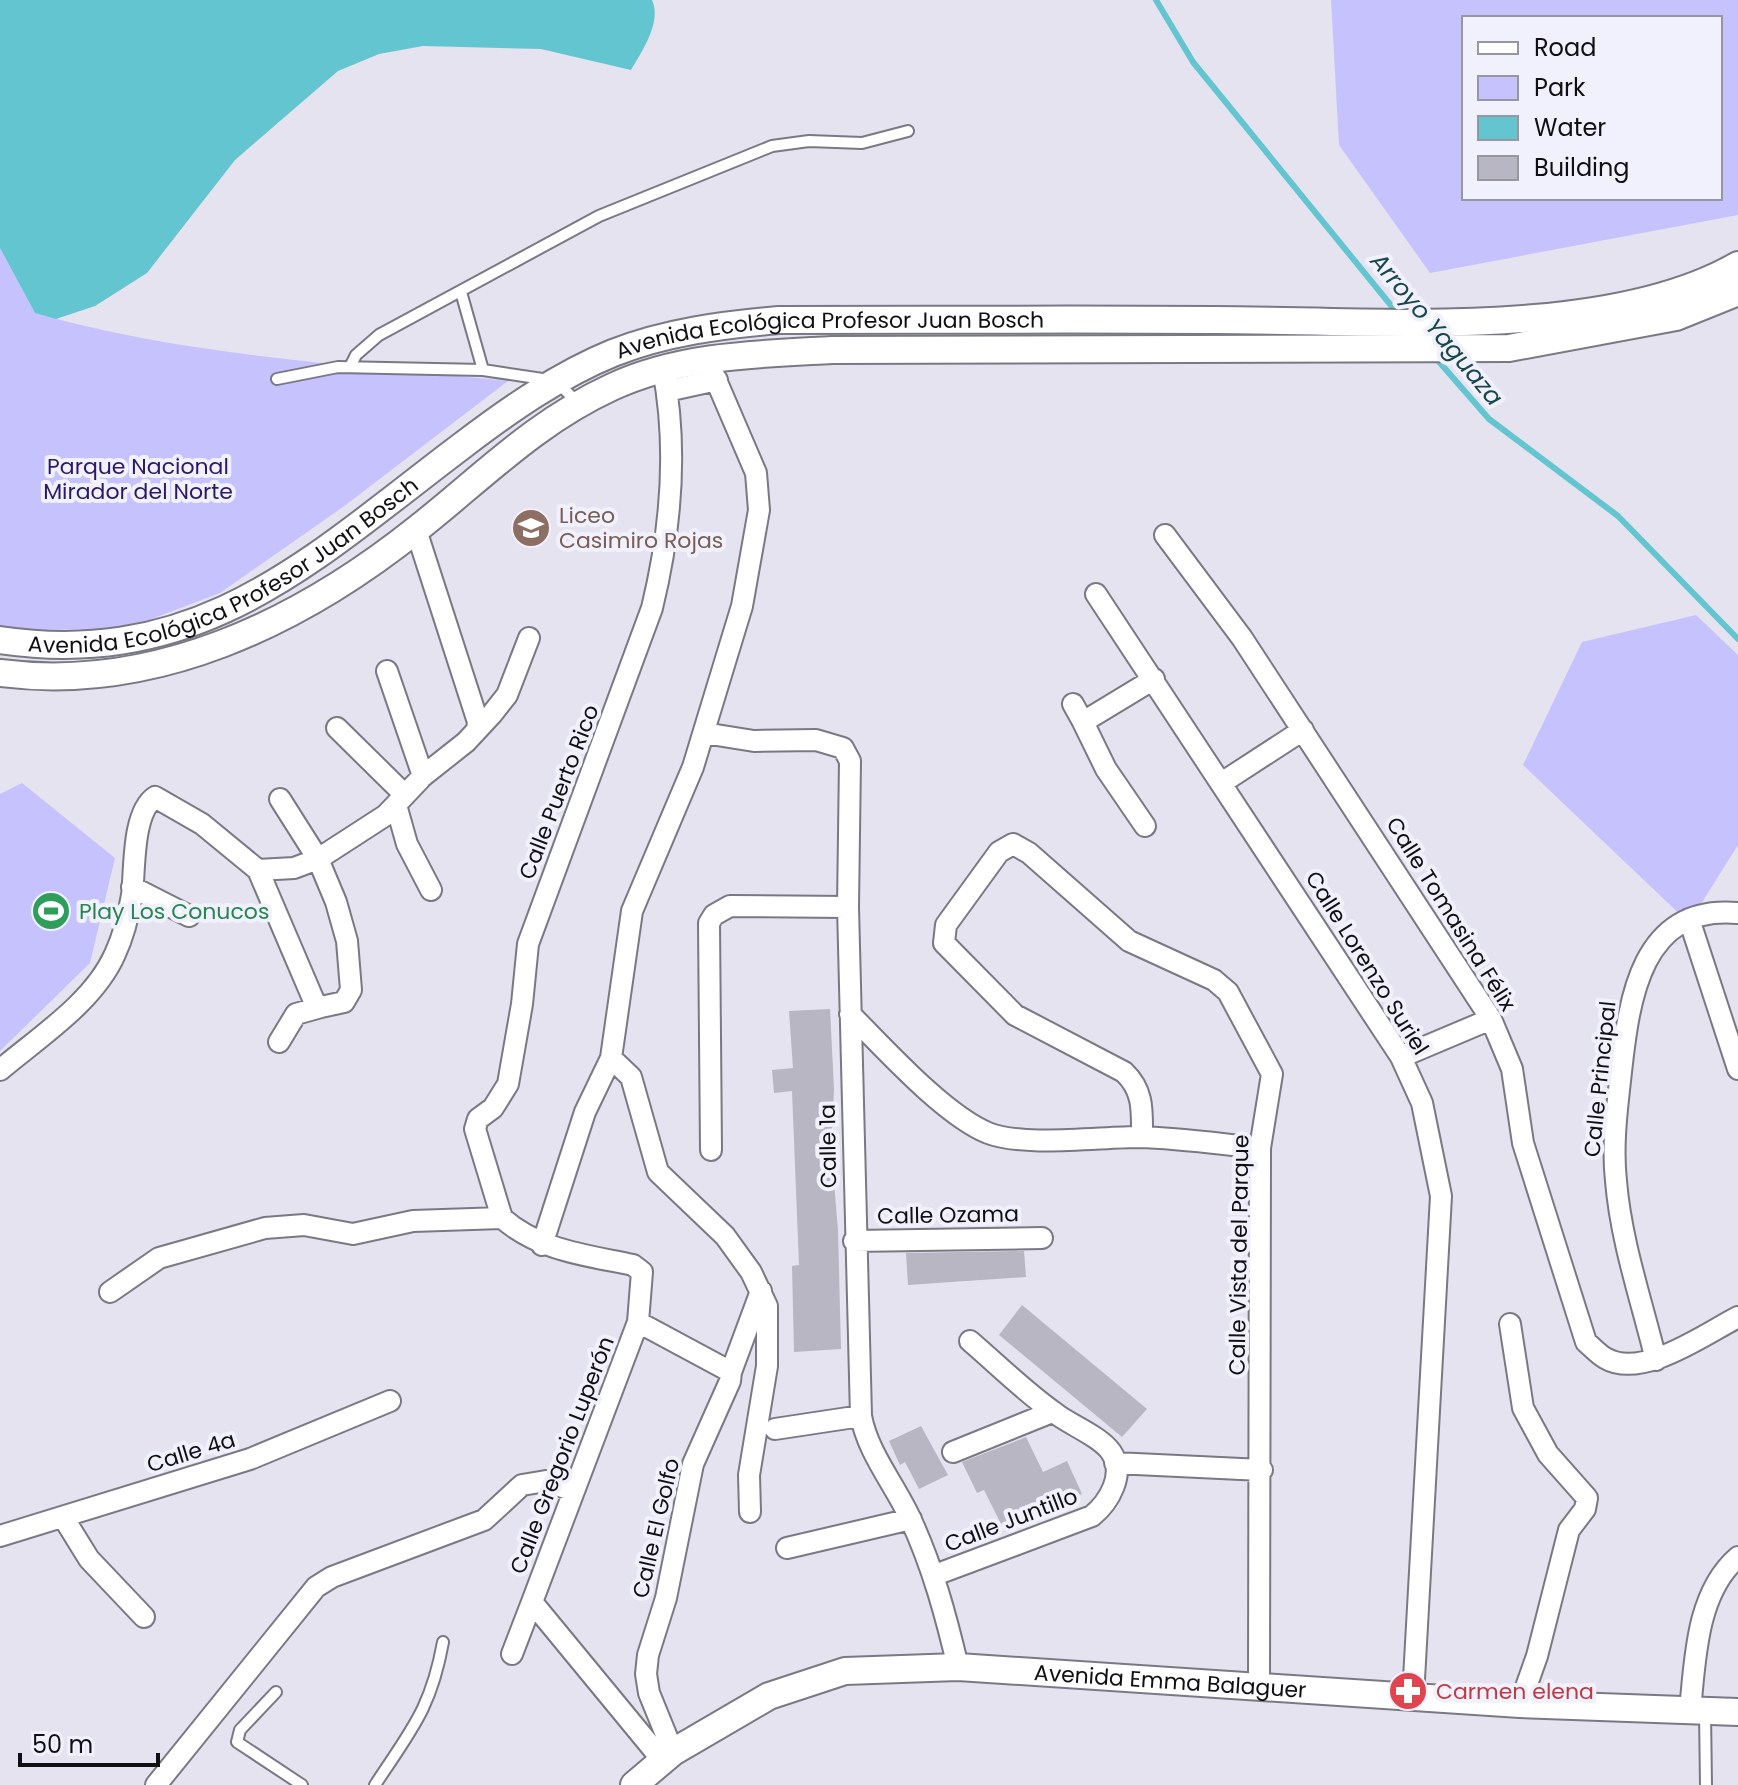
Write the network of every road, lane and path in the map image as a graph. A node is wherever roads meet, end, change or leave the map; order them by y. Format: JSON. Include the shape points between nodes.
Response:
{"nodes":[{"id":1,"x":908,"y":131,"type":"dead end"},
{"id":2,"x":1738,"y":265,"type":"edge"},
{"id":3,"x":461,"y":292,"type":"junction"},
{"id":4,"x":1738,"y":292,"type":"edge"},
{"id":5,"x":1216,"y":320,"type":"junction"},
{"id":6,"x":1215,"y":350,"type":"junction"},
{"id":7,"x":350,"y":367,"type":"junction"},
{"id":8,"x":483,"y":370,"type":"junction"},
{"id":9,"x":712,"y":370,"type":"junction"},
{"id":10,"x":277,"y":379,"type":"dead end"},
{"id":11,"x":665,"y":380,"type":"junction"},
{"id":12,"x":556,"y":381,"type":"junction"},
{"id":13,"x":579,"y":405,"type":"junction"},
{"id":14,"x":416,"y":530,"type":"junction"},
{"id":15,"x":1165,"y":535,"type":"dead end"},
{"id":16,"x":1096,"y":594,"type":"dead end"},
{"id":17,"x":529,"y":638,"type":"dead end"},
{"id":18,"x":0,"y":640,"type":"edge"},
{"id":19,"x":387,"y":671,"type":"dead end"},
{"id":20,"x":0,"y":673,"type":"edge"},
{"id":21,"x":1154,"y":679,"type":"junction"},
{"id":22,"x":1073,"y":704,"type":"dead end"},
{"id":23,"x":1083,"y":722,"type":"junction"},
{"id":24,"x":337,"y":728,"type":"dead end"},
{"id":25,"x":477,"y":730,"type":"junction"},
{"id":26,"x":1303,"y":730,"type":"junction"},
{"id":27,"x":704,"y":733,"type":"junction"},
{"id":28,"x":423,"y":776,"type":"junction"},
{"id":29,"x":1223,"y":782,"type":"junction"},
{"id":30,"x":280,"y":799,"type":"dead end"},
{"id":31,"x":400,"y":800,"type":"junction"},
{"id":32,"x":1145,"y":826,"type":"dead end"},
{"id":33,"x":318,"y":859,"type":"junction"},
{"id":34,"x":258,"y":870,"type":"junction"},
{"id":35,"x":132,"y":887,"type":"junction"},
{"id":36,"x":431,"y":890,"type":"dead end"},
{"id":37,"x":848,"y":907,"type":"junction"},
{"id":38,"x":1738,"y":913,"type":"edge"},
{"id":39,"x":189,"y":916,"type":"dead end"},
{"id":40,"x":1689,"y":919,"type":"junction"},
{"id":41,"x":321,"y":1007,"type":"junction"},
{"id":42,"x":850,"y":1014,"type":"junction"},
{"id":43,"x":1491,"y":1019,"type":"junction"},
{"id":44,"x":279,"y":1042,"type":"dead end"},
{"id":45,"x":1401,"y":1057,"type":"junction"},
{"id":46,"x":611,"y":1058,"type":"junction"},
{"id":47,"x":1738,"y":1069,"type":"edge"},
{"id":48,"x":0,"y":1070,"type":"edge"},
{"id":49,"x":1142,"y":1137,"type":"junction"},
{"id":50,"x":1260,"y":1148,"type":"junction"},
{"id":51,"x":711,"y":1150,"type":"dead end"},
{"id":52,"x":502,"y":1218,"type":"junction"},
{"id":53,"x":1042,"y":1238,"type":"dead end"},
{"id":54,"x":854,"y":1241,"type":"junction"},
{"id":55,"x":542,"y":1245,"type":"junction"},
{"id":56,"x":761,"y":1291,"type":"junction"},
{"id":57,"x":110,"y":1292,"type":"dead end"},
{"id":58,"x":1738,"y":1317,"type":"edge"},
{"id":59,"x":638,"y":1322,"type":"junction"},
{"id":60,"x":1510,"y":1324,"type":"dead end"},
{"id":61,"x":970,"y":1341,"type":"dead end"},
{"id":62,"x":1656,"y":1360,"type":"junction"},
{"id":63,"x":731,"y":1372,"type":"junction"},
{"id":64,"x":390,"y":1401,"type":"dead end"},
{"id":65,"x":1052,"y":1412,"type":"junction"},
{"id":66,"x":861,"y":1416,"type":"junction"},
{"id":67,"x":775,"y":1429,"type":"dead end"},
{"id":68,"x":953,"y":1452,"type":"dead end"},
{"id":69,"x":1115,"y":1463,"type":"junction"},
{"id":70,"x":1262,"y":1470,"type":"junction"},
{"id":71,"x":574,"y":1491,"type":"junction"},
{"id":72,"x":750,"y":1512,"type":"dead end"},
{"id":73,"x":63,"y":1517,"type":"junction"},
{"id":74,"x":911,"y":1519,"type":"junction"},
{"id":75,"x":0,"y":1536,"type":"edge"},
{"id":76,"x":787,"y":1548,"type":"dead end"},
{"id":77,"x":1738,"y":1557,"type":"edge"},
{"id":78,"x":935,"y":1575,"type":"junction"},
{"id":79,"x":532,"y":1602,"type":"junction"},
{"id":80,"x":144,"y":1617,"type":"dead end"},
{"id":81,"x":443,"y":1642,"type":"dead end"},
{"id":82,"x":512,"y":1654,"type":"dead end"},
{"id":83,"x":958,"y":1667,"type":"junction"},
{"id":84,"x":1259,"y":1686,"type":"junction"},
{"id":85,"x":276,"y":1692,"type":"dead end"},
{"id":86,"x":1413,"y":1697,"type":"junction"},
{"id":87,"x":1520,"y":1704,"type":"junction"},
{"id":88,"x":1698,"y":1711,"type":"junction"},
{"id":89,"x":1738,"y":1712,"type":"edge"},
{"id":90,"x":668,"y":1757,"type":"junction"},
{"id":91,"x":156,"y":1785,"type":"edge"},
{"id":92,"x":302,"y":1785,"type":"edge"},
{"id":93,"x":375,"y":1785,"type":"edge"},
{"id":94,"x":634,"y":1785,"type":"edge"},
{"id":95,"x":1706,"y":1785,"type":"edge"}],
"edges":[{"from":1,"to":3,"type":"lane","via":[[862,143],[772,146],[599,216]]},
{"from":2,"to":5,"type":"street","name":"Avenida Ecológica Profesor Juan Bosch","via":[[1682,291],[1640,302],[1492,321]]},
{"from":3,"to":7,"type":"lane","via":[[379,335]]},
{"from":3,"to":8,"type":"lane"},
{"from":4,"to":6,"type":"street","name":"Avenida Ecológica Profesor Juan Bosch","via":[[1676,317],[1509,348]]},
{"from":5,"to":6,"type":"street"},
{"from":5,"to":12,"type":"street","name":"Avenida Ecológica Profesor Juan Bosch","via":[[779,320],[718,326],[612,354]]},
{"from":6,"to":9,"type":"street","name":"Avenida Ecológica Profesor Juan Bosch","via":[[832,350]]},
{"from":7,"to":8,"type":"lane"},
{"from":7,"to":10,"type":"lane"},
{"from":8,"to":12,"type":"lane"},
{"from":9,"to":11,"type":"street","name":"Avenida Ecológica Profesor Juan Bosch"},
{"from":9,"to":27,"type":"street","via":[[750,454],[759,510],[742,606]]},
{"from":11,"to":13,"type":"street","name":"Avenida Ecológica Profesor Juan Bosch","via":[[613,386]]},
{"from":11,"to":52,"type":"street","name":"Calle Puerto Rico","via":[[670,493],[652,608],[528,944],[508,1084],[475,1129]]},
{"from":12,"to":13,"type":"lane"},
{"from":12,"to":18,"type":"street","name":"Avenida Ecológica Profesor Juan Bosch","via":[[244,603],[158,634],[80,646]]},
{"from":13,"to":14,"type":"street","name":"Avenida Ecológica Profesor Juan Bosch","via":[[516,444]]},
{"from":14,"to":20,"type":"street","name":"Avenida Ecológica Profesor Juan Bosch","via":[[320,596],[221,645],[127,672],[85,677]]},
{"from":14,"to":25,"type":"street"},
{"from":15,"to":26,"type":"street","name":"Calle Tomasina Félix"},
{"from":16,"to":21,"type":"street","name":"Calle Lorenzo Suriel"},
{"from":17,"to":25,"type":"street","via":[[507,695]]},
{"from":19,"to":28,"type":"street"},
{"from":21,"to":23,"type":"street"},
{"from":21,"to":29,"type":"street","name":"Calle Lorenzo Suriel"},
{"from":22,"to":23,"type":"street"},
{"from":23,"to":32,"type":"street","via":[[1106,769]]},
{"from":24,"to":31,"type":"street"},
{"from":25,"to":28,"type":"street"},
{"from":26,"to":29,"type":"street"},
{"from":26,"to":43,"type":"street","name":"Calle Tomasina Félix"},
{"from":27,"to":37,"type":"street","name":"Calle 1a","via":[[754,741],[816,740],[843,748],[851,771]]},
{"from":27,"to":46,"type":"street","via":[[632,911]]},
{"from":28,"to":31,"type":"street"},
{"from":29,"to":45,"type":"street","name":"Calle Lorenzo Suriel"},
{"from":30,"to":33,"type":"street"},
{"from":31,"to":33,"type":"street"},
{"from":31,"to":36,"type":"street","via":[[407,844]]},
{"from":33,"to":34,"type":"street","via":[[294,868]]},
{"from":33,"to":41,"type":"street","via":[[347,941],[351,990],[344,1002]]},
{"from":34,"to":35,"type":"street","via":[[202,824],[155,797],[148,802],[136,839]]},
{"from":34,"to":41,"type":"street"},
{"from":35,"to":39,"type":"street"},
{"from":35,"to":48,"type":"street","via":[[115,955],[90,992]]},
{"from":37,"to":42,"type":"street","name":"Calle 1a"},
{"from":37,"to":51,"type":"street","via":[[730,906],[709,923]]},
{"from":38,"to":40,"type":"street","name":"Calle Principal","via":[[1719,911]]},
{"from":40,"to":47,"type":"street"},
{"from":40,"to":62,"type":"street","name":"Calle Principal","via":[[1661,938],[1647,956],[1634,991],[1615,1138],[1623,1223]]},
{"from":41,"to":44,"type":"street","via":[[296,1014]]},
{"from":42,"to":49,"type":"street","via":[[903,1067],[988,1133],[1021,1138]]},
{"from":42,"to":54,"type":"street","name":"Calle 1a"},
{"from":43,"to":45,"type":"street"},
{"from":43,"to":62,"type":"street","name":"Calle Tomasina Félix","via":[[1512,1069],[1523,1143],[1586,1342],[1607,1360]]},
{"from":45,"to":86,"type":"street","name":"Calle Lorenzo Suriel","via":[[1422,1103],[1441,1196]]},
{"from":46,"to":55,"type":"street","via":[[585,1112]]},
{"from":46,"to":56,"type":"street","via":[[631,1077],[658,1172],[725,1236]]},
{"from":49,"to":50,"type":"street"},
{"from":49,"to":50,"type":"street","name":"Calle Vista del Parque","via":[[1142,1099],[1135,1082],[1015,1015],[944,943],[946,925],[999,852],[1013,844],[1129,941],[1214,980],[1228,992],[1272,1074]]},
{"from":50,"to":70,"type":"street","name":"Calle Vista del Parque"},
{"from":52,"to":55,"type":"street","name":"Calle Gregorio Luperón"},
{"from":52,"to":57,"type":"street","via":[[413,1221],[353,1234],[304,1225],[265,1228],[159,1258]]},
{"from":53,"to":54,"type":"street","name":"Calle Ozama"},
{"from":54,"to":66,"type":"street","name":"Calle 1a"},
{"from":55,"to":59,"type":"street","name":"Calle Gregorio Luperón","via":[[633,1265],[642,1272]]},
{"from":56,"to":63,"type":"street","name":"Calle El Golfo"},
{"from":56,"to":72,"type":"street","via":[[769,1325],[767,1366],[749,1475]]},
{"from":58,"to":62,"type":"street","name":"Calle Tomasina Félix"},
{"from":59,"to":63,"type":"street"},
{"from":59,"to":71,"type":"street","name":"Calle Gregorio Luperón"},
{"from":60,"to":87,"type":"street","via":[[1523,1408],[1548,1454],[1587,1498],[1569,1530]]},
{"from":61,"to":65,"type":"street"},
{"from":63,"to":90,"type":"street","name":"Calle El Golfo","via":[[693,1464],[666,1598],[648,1655],[649,1693]]},
{"from":64,"to":73,"type":"street","name":"Calle 4a","via":[[250,1459]]},
{"from":65,"to":68,"type":"street"},
{"from":65,"to":69,"type":"street","via":[[1110,1451]]},
{"from":66,"to":67,"type":"street"},
{"from":66,"to":74,"type":"street","name":"Calle 1a","via":[[868,1442]]},
{"from":69,"to":70,"type":"street"},
{"from":69,"to":78,"type":"street","name":"Calle Juntillo","via":[[1115,1484],[1106,1505],[1092,1516]]},
{"from":70,"to":84,"type":"street","name":"Calle Vista del Parque"},
{"from":71,"to":79,"type":"street","name":"Calle Gregorio Luperón"},
{"from":71,"to":91,"type":"street","via":[[546,1481],[522,1485],[484,1520],[316,1587]]},
{"from":73,"to":75,"type":"street","name":"Calle 4a"},
{"from":73,"to":80,"type":"street","via":[[89,1559]]},
{"from":74,"to":76,"type":"street"},
{"from":74,"to":78,"type":"street","name":"Calle 1a"},
{"from":77,"to":88,"type":"street","via":[[1711,1596],[1696,1648]]},
{"from":78,"to":83,"type":"street","name":"Calle 1a"},
{"from":79,"to":82,"type":"street"},
{"from":79,"to":90,"type":"street","name":"Calle Gregorio Luperón"},
{"from":81,"to":93,"type":"lane","via":[[427,1707]]},
{"from":83,"to":84,"type":"street","name":"Avenida Emma Balaguer"},
{"from":83,"to":90,"type":"street","name":"Avenida Emma Balaguer","via":[[845,1671],[806,1682],[769,1696]]},
{"from":84,"to":86,"type":"street","name":"Avenida Emma Balaguer"},
{"from":85,"to":92,"type":"lane","via":[[240,1730],[237,1742]]},
{"from":86,"to":87,"type":"street","name":"Avenida Emma Balaguer"},
{"from":87,"to":88,"type":"street","name":"Avenida Emma Balaguer"},
{"from":88,"to":89,"type":"street","name":"Avenida Emma Balaguer"},
{"from":88,"to":95,"type":"lane"},
{"from":90,"to":94,"type":"street","name":"Avenida Emma Balaguer"}]}
